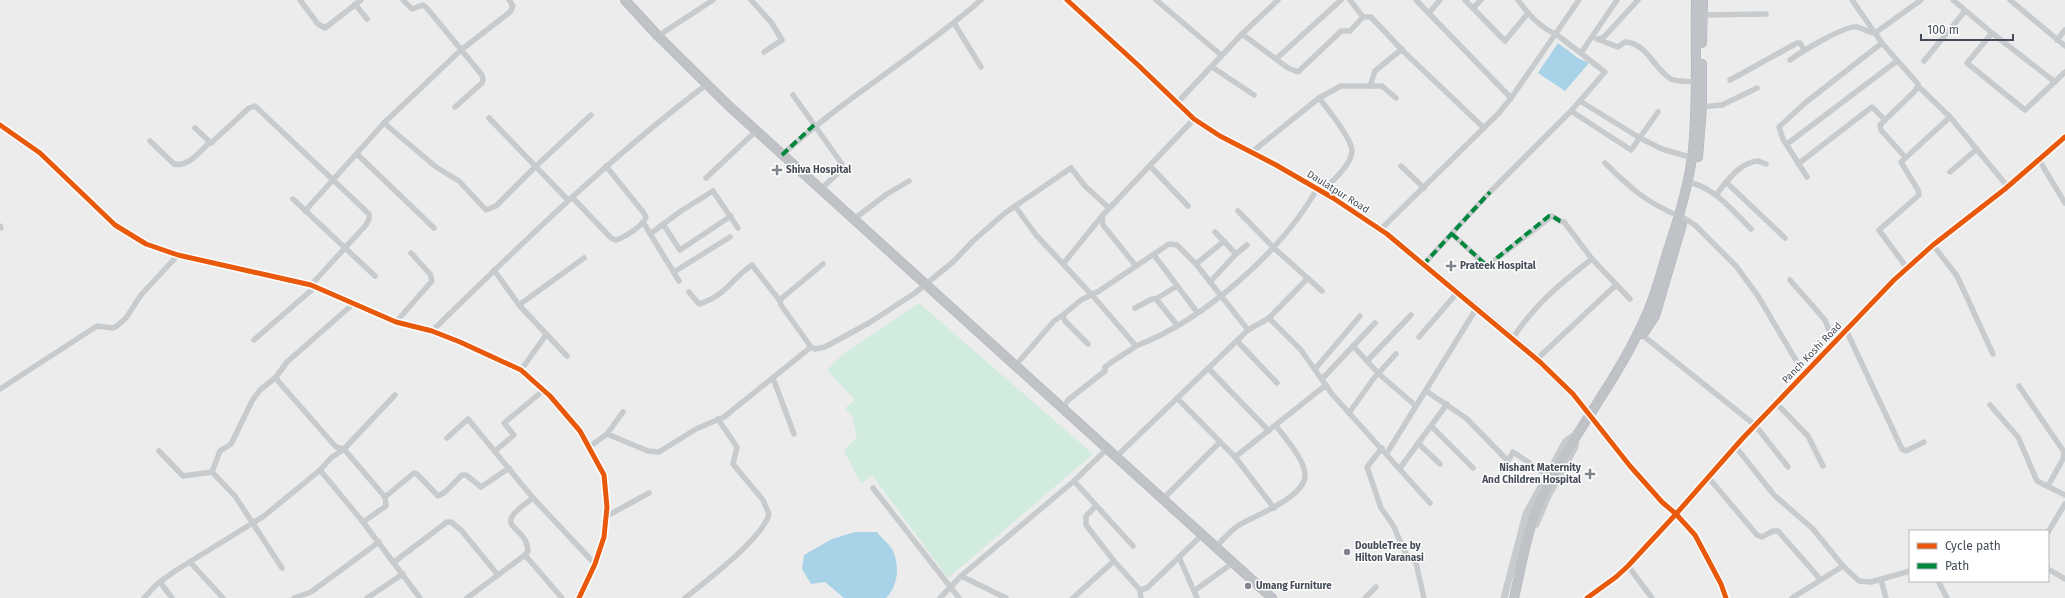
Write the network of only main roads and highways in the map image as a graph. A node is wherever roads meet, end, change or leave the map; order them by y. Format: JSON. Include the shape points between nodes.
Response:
{"nodes":[{"id":1,"x":625,"y":0,"type":"edge"},
{"id":2,"x":1696,"y":0,"type":"edge"},
{"id":3,"x":1703,"y":0,"type":"edge"},
{"id":4,"x":1699,"y":14,"type":"junction"},
{"id":5,"x":1699,"y":107,"type":"junction"},
{"id":6,"x":1694,"y":158,"type":"junction"},
{"id":7,"x":1681,"y":217,"type":"junction"},
{"id":8,"x":1272,"y":598,"type":"edge"},
{"id":9,"x":1514,"y":598,"type":"edge"}],
"edges":[{"from":1,"to":8,"type":"highway","via":[[706,85]]},
{"from":2,"to":4,"type":"highway"},
{"from":3,"to":4,"type":"highway"},
{"from":4,"to":5,"type":"highway"},
{"from":4,"to":5,"type":"highway","via":[[1696,82]]},
{"from":5,"to":6,"type":"highway"},
{"from":6,"to":7,"type":"highway"},
{"from":6,"to":7,"type":"highway","via":[[1692,182]]},
{"from":7,"to":9,"type":"highway","via":[[1641,334],[1577,433],[1536,512]]}]}
